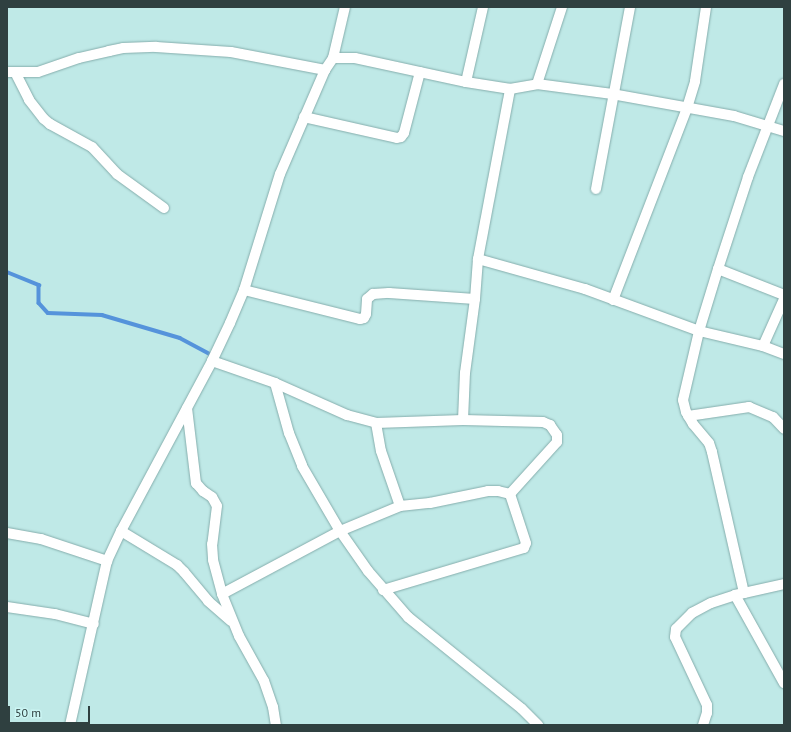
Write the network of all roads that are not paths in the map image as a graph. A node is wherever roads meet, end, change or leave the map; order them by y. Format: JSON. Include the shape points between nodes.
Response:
{"nodes":[{"id":1,"x":483,"y":7,"type":"edge"},
{"id":2,"x":562,"y":7,"type":"edge"},
{"id":3,"x":630,"y":7,"type":"edge"},
{"id":4,"x":706,"y":7,"type":"edge"},
{"id":5,"x":341,"y":9,"type":"edge"},
{"id":6,"x":333,"y":58,"type":"junction"},
{"id":7,"x":325,"y":70,"type":"junction"},
{"id":8,"x":11,"y":72,"type":"edge"},
{"id":9,"x":420,"y":72,"type":"junction"},
{"id":10,"x":466,"y":82,"type":"junction"},
{"id":11,"x":537,"y":84,"type":"junction"},
{"id":12,"x":784,"y":84,"type":"edge"},
{"id":13,"x":510,"y":88,"type":"junction"},
{"id":14,"x":612,"y":94,"type":"junction"},
{"id":15,"x":687,"y":108,"type":"junction"},
{"id":16,"x":304,"y":117,"type":"junction"},
{"id":17,"x":768,"y":126,"type":"junction"},
{"id":18,"x":784,"y":131,"type":"edge"},
{"id":19,"x":596,"y":189,"type":"dead end"},
{"id":20,"x":164,"y":208,"type":"dead end"},
{"id":21,"x":478,"y":258,"type":"junction"},
{"id":22,"x":718,"y":269,"type":"junction"},
{"id":23,"x":244,"y":290,"type":"junction"},
{"id":24,"x":784,"y":295,"type":"edge"},
{"id":25,"x":475,"y":299,"type":"junction"},
{"id":26,"x":784,"y":299,"type":"edge"},
{"id":27,"x":613,"y":300,"type":"junction"},
{"id":28,"x":699,"y":331,"type":"junction"},
{"id":29,"x":763,"y":346,"type":"junction"},
{"id":30,"x":784,"y":354,"type":"edge"},
{"id":31,"x":212,"y":361,"type":"junction"},
{"id":32,"x":276,"y":382,"type":"junction"},
{"id":33,"x":187,"y":407,"type":"junction"},
{"id":34,"x":688,"y":416,"type":"junction"},
{"id":35,"x":463,"y":420,"type":"junction"},
{"id":36,"x":376,"y":423,"type":"junction"},
{"id":37,"x":784,"y":430,"type":"edge"},
{"id":38,"x":510,"y":494,"type":"junction"},
{"id":39,"x":400,"y":506,"type":"junction"},
{"id":40,"x":120,"y":531,"type":"junction"},
{"id":41,"x":340,"y":531,"type":"junction"},
{"id":42,"x":7,"y":533,"type":"edge"},
{"id":43,"x":107,"y":561,"type":"junction"},
{"id":44,"x":784,"y":584,"type":"edge"},
{"id":45,"x":383,"y":590,"type":"junction"},
{"id":46,"x":222,"y":594,"type":"junction"},
{"id":47,"x":740,"y":594,"type":"junction"},
{"id":48,"x":7,"y":607,"type":"edge"},
{"id":49,"x":233,"y":622,"type":"junction"},
{"id":50,"x":94,"y":624,"type":"junction"},
{"id":51,"x":784,"y":683,"type":"edge"},
{"id":52,"x":70,"y":725,"type":"edge"},
{"id":53,"x":276,"y":725,"type":"edge"},
{"id":54,"x":538,"y":725,"type":"edge"},
{"id":55,"x":703,"y":725,"type":"edge"}],
"edges":[{"from":1,"to":10,"type":"street"},
{"from":2,"to":11,"type":"street"},
{"from":3,"to":14,"type":"street"},
{"from":4,"to":15,"type":"street"},
{"from":5,"to":6,"type":"street"},
{"from":6,"to":7,"type":"street"},
{"from":6,"to":9,"type":"street","via":[[355,58]]},
{"from":7,"to":8,"type":"street","via":[[231,52],[156,47],[123,48],[79,58],[38,72]]},
{"from":7,"to":16,"type":"street"},
{"from":8,"to":20,"type":"street","via":[[44,119],[92,147],[123,178]]},
{"from":9,"to":10,"type":"street"},
{"from":9,"to":16,"type":"street","via":[[401,137]]},
{"from":10,"to":13,"type":"street"},
{"from":11,"to":13,"type":"street"},
{"from":11,"to":14,"type":"street"},
{"from":12,"to":17,"type":"street"},
{"from":13,"to":21,"type":"street"},
{"from":14,"to":15,"type":"street"},
{"from":14,"to":19,"type":"street"},
{"from":15,"to":17,"type":"street","via":[[734,116]]},
{"from":15,"to":27,"type":"street"},
{"from":16,"to":23,"type":"street","via":[[280,174]]},
{"from":17,"to":18,"type":"street"},
{"from":17,"to":22,"type":"street","via":[[748,177]]},
{"from":21,"to":25,"type":"street"},
{"from":21,"to":27,"type":"street","via":[[585,289]]},
{"from":22,"to":24,"type":"street"},
{"from":22,"to":28,"type":"street"},
{"from":23,"to":25,"type":"street","via":[[360,318],[364,318],[367,299],[373,294]]},
{"from":23,"to":31,"type":"street"},
{"from":25,"to":35,"type":"street","via":[[465,373]]},
{"from":26,"to":29,"type":"street"},
{"from":27,"to":28,"type":"street"},
{"from":28,"to":29,"type":"street"},
{"from":28,"to":34,"type":"street","via":[[683,400]]},
{"from":29,"to":30,"type":"street"},
{"from":31,"to":32,"type":"street"},
{"from":31,"to":33,"type":"street"},
{"from":32,"to":36,"type":"street","via":[[347,415]]},
{"from":32,"to":41,"type":"street","via":[[289,432],[302,466]]},
{"from":33,"to":40,"type":"street"},
{"from":33,"to":46,"type":"street","via":[[196,483],[212,497],[217,506],[212,544],[213,560]]},
{"from":34,"to":37,"type":"street","via":[[749,407],[773,417]]},
{"from":34,"to":47,"type":"street","via":[[709,443],[712,452]]},
{"from":35,"to":36,"type":"street"},
{"from":35,"to":38,"type":"street","via":[[543,422],[555,430],[557,442]]},
{"from":36,"to":39,"type":"street","via":[[381,451]]},
{"from":38,"to":39,"type":"street","via":[[488,491],[430,503]]},
{"from":38,"to":45,"type":"street","via":[[526,543],[524,548]]},
{"from":39,"to":41,"type":"street"},
{"from":40,"to":43,"type":"street"},
{"from":40,"to":49,"type":"street","via":[[177,565],[208,601]]},
{"from":41,"to":45,"type":"street"},
{"from":41,"to":46,"type":"street"},
{"from":42,"to":43,"type":"street","via":[[41,539]]},
{"from":43,"to":50,"type":"street"},
{"from":44,"to":47,"type":"street"},
{"from":45,"to":54,"type":"street","via":[[408,617],[522,709]]},
{"from":46,"to":49,"type":"street"},
{"from":47,"to":51,"type":"street"},
{"from":47,"to":55,"type":"street","via":[[692,613],[676,629],[675,637],[707,705]]},
{"from":48,"to":50,"type":"street","via":[[54,614]]},
{"from":49,"to":53,"type":"street","via":[[264,680]]},
{"from":50,"to":52,"type":"street"}]}
